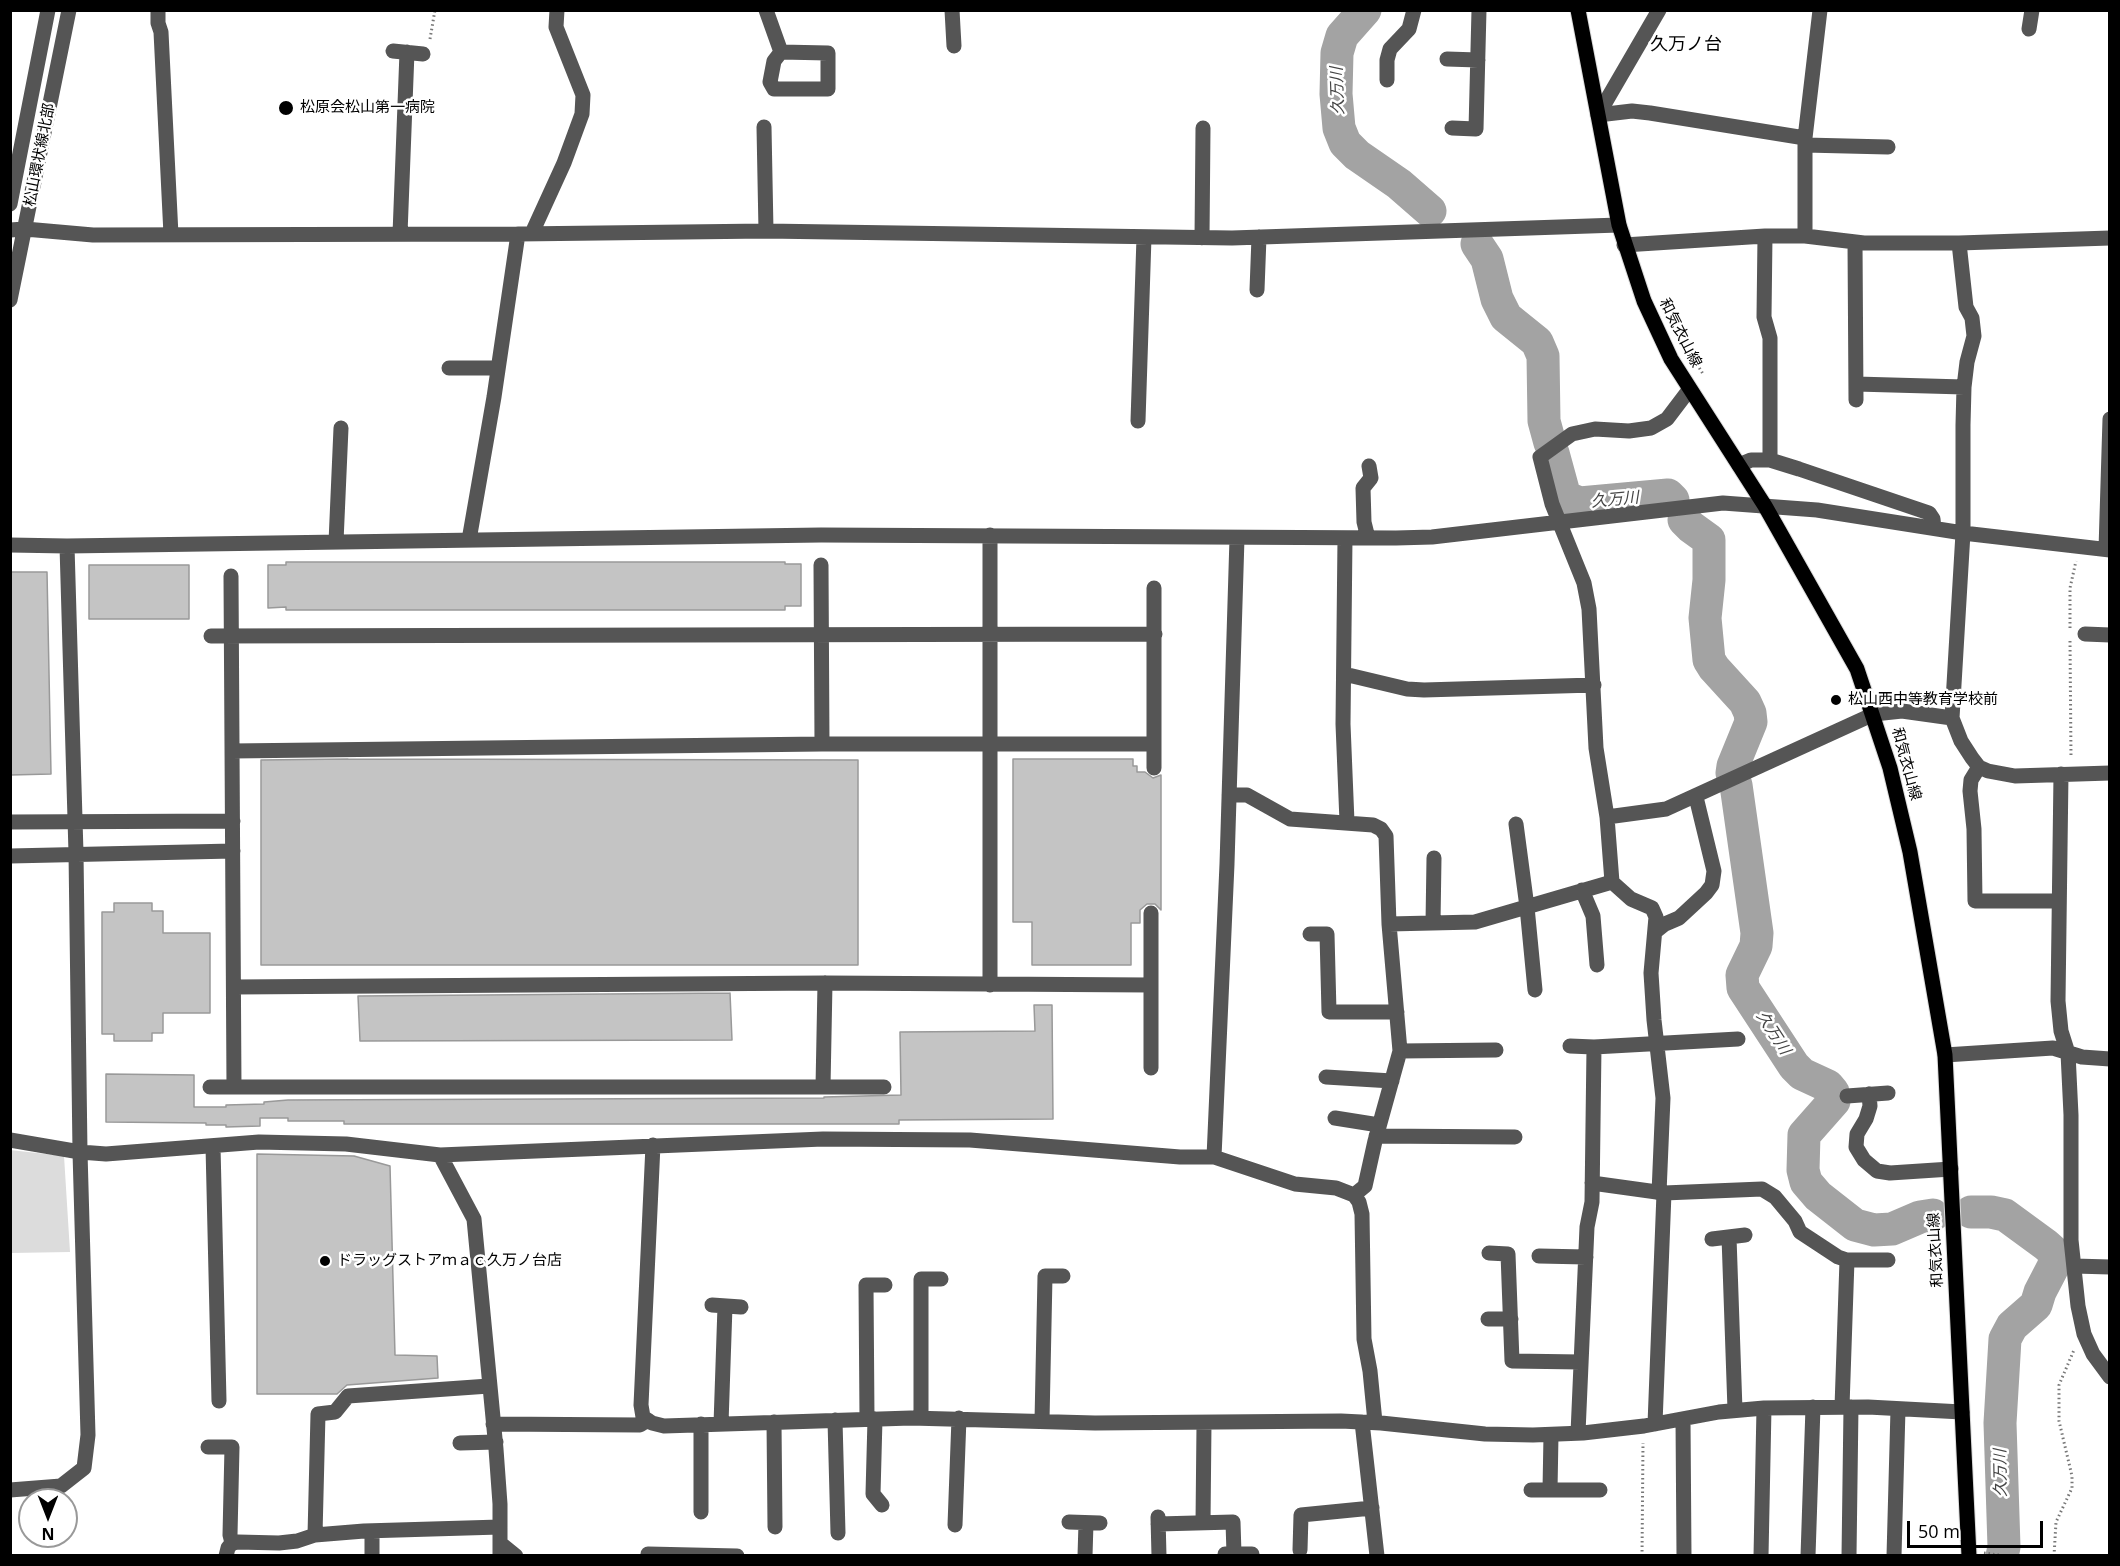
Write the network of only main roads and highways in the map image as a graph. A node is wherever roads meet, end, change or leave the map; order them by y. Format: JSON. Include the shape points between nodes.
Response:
{"nodes":[{"id":1,"x":1578,"y":10,"type":"edge"},
{"id":2,"x":1969,"y":1556,"type":"edge"}],
"edges":[{"from":1,"to":2,"type":"main road","name":"和気衣山線","via":[[1619,225],[1644,301],[1671,359],[1765,506],[1857,669],[1890,768],[1910,852],[1945,1055]]}]}
